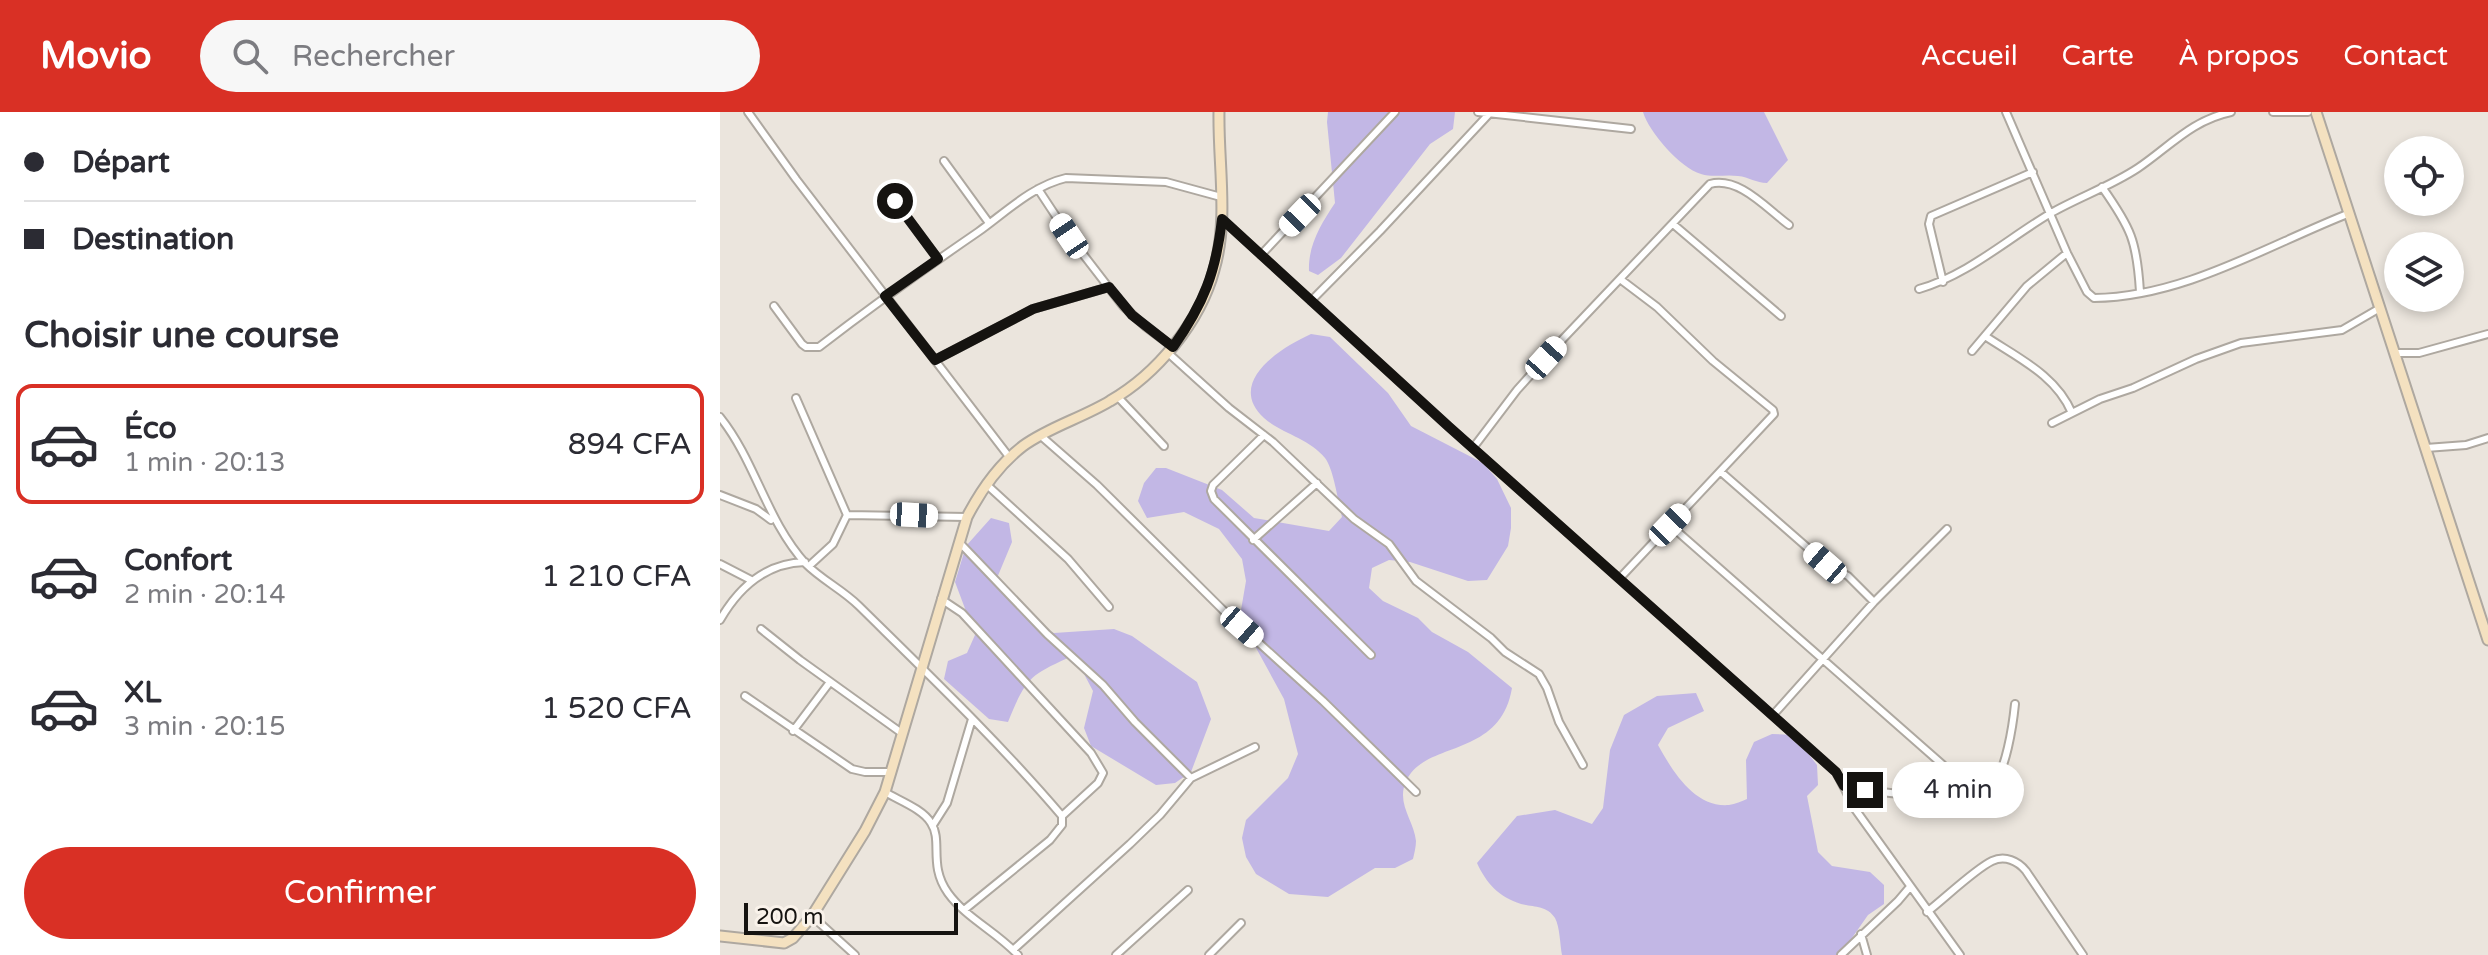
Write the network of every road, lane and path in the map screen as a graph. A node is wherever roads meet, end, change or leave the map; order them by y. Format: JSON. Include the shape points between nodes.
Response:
{"nodes":[{"id":1,"x":748,"y":112,"type":"edge"},
{"id":2,"x":1219,"y":112,"type":"edge"},
{"id":3,"x":1395,"y":112,"type":"edge"},
{"id":4,"x":1478,"y":112,"type":"edge"},
{"id":5,"x":2006,"y":112,"type":"edge"},
{"id":6,"x":2231,"y":112,"type":"edge"},
{"id":7,"x":2273,"y":112,"type":"edge"},
{"id":8,"x":2308,"y":112,"type":"edge"},
{"id":9,"x":2316,"y":112,"type":"edge"},
{"id":10,"x":1489,"y":114,"type":"edge"},
{"id":11,"x":1631,"y":129,"type":"dead end"},
{"id":12,"x":944,"y":161,"type":"dead end"},
{"id":13,"x":2033,"y":172,"type":"junction"},
{"id":14,"x":2102,"y":187,"type":"junction"},
{"id":15,"x":1038,"y":189,"type":"junction"},
{"id":16,"x":1221,"y":197,"type":"junction"},
{"id":17,"x":895,"y":201,"type":"dead end"},
{"id":18,"x":2052,"y":213,"type":"junction"},
{"id":19,"x":2350,"y":213,"type":"junction"},
{"id":20,"x":1222,"y":219,"type":"junction"},
{"id":21,"x":989,"y":223,"type":"junction"},
{"id":22,"x":1673,"y":224,"type":"junction"},
{"id":23,"x":1789,"y":225,"type":"dead end"},
{"id":24,"x":2067,"y":253,"type":"junction"},
{"id":25,"x":1261,"y":255,"type":"junction"},
{"id":26,"x":938,"y":259,"type":"junction"},
{"id":27,"x":1620,"y":279,"type":"junction"},
{"id":28,"x":1943,"y":282,"type":"junction"},
{"id":29,"x":1109,"y":287,"type":"junction"},
{"id":30,"x":1919,"y":289,"type":"dead end"},
{"id":31,"x":2140,"y":292,"type":"junction"},
{"id":32,"x":885,"y":296,"type":"junction"},
{"id":33,"x":1311,"y":301,"type":"junction"},
{"id":34,"x":774,"y":306,"type":"dead end"},
{"id":35,"x":2380,"y":308,"type":"junction"},
{"id":36,"x":1781,"y":316,"type":"dead end"},
{"id":37,"x":2488,"y":334,"type":"edge"},
{"id":38,"x":1985,"y":336,"type":"junction"},
{"id":39,"x":1170,"y":350,"type":"junction"},
{"id":40,"x":1972,"y":351,"type":"dead end"},
{"id":41,"x":2395,"y":353,"type":"junction"},
{"id":42,"x":935,"y":360,"type":"junction"},
{"id":43,"x":1117,"y":396,"type":"junction"},
{"id":44,"x":796,"y":398,"type":"dead end"},
{"id":45,"x":2072,"y":413,"type":"junction"},
{"id":46,"x":720,"y":417,"type":"edge"},
{"id":47,"x":2052,"y":423,"type":"dead end"},
{"id":48,"x":1264,"y":435,"type":"junction"},
{"id":49,"x":1041,"y":436,"type":"junction"},
{"id":50,"x":2488,"y":438,"type":"edge"},
{"id":51,"x":1164,"y":446,"type":"dead end"},
{"id":52,"x":1473,"y":448,"type":"junction"},
{"id":53,"x":2426,"y":448,"type":"junction"},
{"id":54,"x":1010,"y":458,"type":"junction"},
{"id":55,"x":1721,"y":472,"type":"junction"},
{"id":56,"x":1317,"y":483,"type":"junction"},
{"id":57,"x":986,"y":484,"type":"junction"},
{"id":58,"x":720,"y":495,"type":"edge"},
{"id":59,"x":847,"y":515,"type":"junction"},
{"id":60,"x":967,"y":517,"type":"junction"},
{"id":61,"x":774,"y":522,"type":"junction"},
{"id":62,"x":1670,"y":525,"type":"junction"},
{"id":63,"x":1947,"y":529,"type":"dead end"},
{"id":64,"x":1253,"y":540,"type":"junction"},
{"id":65,"x":959,"y":542,"type":"junction"},
{"id":66,"x":720,"y":564,"type":"edge"},
{"id":67,"x":807,"y":564,"type":"junction"},
{"id":68,"x":1620,"y":578,"type":"junction"},
{"id":69,"x":751,"y":580,"type":"junction"},
{"id":70,"x":941,"y":599,"type":"junction"},
{"id":71,"x":1874,"y":602,"type":"junction"},
{"id":72,"x":1109,"y":607,"type":"dead end"},
{"id":73,"x":720,"y":620,"type":"edge"},
{"id":74,"x":761,"y":629,"type":"dead end"},
{"id":75,"x":2488,"y":640,"type":"edge"},
{"id":76,"x":1371,"y":655,"type":"dead end"},
{"id":77,"x":1824,"y":660,"type":"junction"},
{"id":78,"x":921,"y":668,"type":"junction"},
{"id":79,"x":830,"y":682,"type":"junction"},
{"id":80,"x":745,"y":696,"type":"dead end"},
{"id":81,"x":2015,"y":704,"type":"dead end"},
{"id":82,"x":1773,"y":715,"type":"junction"},
{"id":83,"x":972,"y":719,"type":"junction"},
{"id":84,"x":793,"y":731,"type":"junction"},
{"id":85,"x":903,"y":734,"type":"junction"},
{"id":86,"x":1255,"y":747,"type":"dead end"},
{"id":87,"x":1583,"y":765,"type":"dead end"},
{"id":88,"x":892,"y":772,"type":"junction"},
{"id":89,"x":1191,"y":778,"type":"junction"},
{"id":90,"x":1844,"y":786,"type":"junction"},
{"id":91,"x":885,"y":792,"type":"junction"},
{"id":92,"x":1416,"y":792,"type":"dead end"},
{"id":93,"x":1943,"y":795,"type":"junction"},
{"id":94,"x":1062,"y":816,"type":"junction"},
{"id":95,"x":933,"y":825,"type":"junction"},
{"id":96,"x":1909,"y":888,"type":"junction"},
{"id":97,"x":1188,"y":890,"type":"dead end"},
{"id":98,"x":964,"y":910,"type":"junction"},
{"id":99,"x":1927,"y":912,"type":"junction"},
{"id":100,"x":812,"y":916,"type":"junction"},
{"id":101,"x":1241,"y":923,"type":"dead end"},
{"id":102,"x":1861,"y":934,"type":"junction"},
{"id":103,"x":720,"y":936,"type":"edge"},
{"id":104,"x":783,"y":948,"type":"edge"},
{"id":105,"x":1015,"y":952,"type":"edge"},
{"id":106,"x":855,"y":955,"type":"edge"},
{"id":107,"x":1116,"y":955,"type":"edge"},
{"id":108,"x":1209,"y":955,"type":"edge"},
{"id":109,"x":1841,"y":955,"type":"edge"},
{"id":110,"x":1867,"y":955,"type":"edge"},
{"id":111,"x":1960,"y":955,"type":"edge"},
{"id":112,"x":2083,"y":955,"type":"edge"}],
"edges":[{"from":1,"to":32,"type":"street"},
{"from":2,"to":16,"type":"main road"},
{"from":3,"to":25,"type":"street"},
{"from":4,"to":10,"type":"street"},
{"from":5,"to":13,"type":"street"},
{"from":6,"to":14,"type":"street","via":[[2188,129],[2135,170]]},
{"from":7,"to":8,"type":"street"},
{"from":9,"to":19,"type":"main road"},
{"from":10,"to":11,"type":"street"},
{"from":10,"to":33,"type":"street"},
{"from":12,"to":21,"type":"street"},
{"from":13,"to":18,"type":"street"},
{"from":13,"to":28,"type":"street","via":[[1931,216]]},
{"from":14,"to":18,"type":"street"},
{"from":14,"to":31,"type":"street","via":[[2131,231]]},
{"from":15,"to":16,"type":"street","via":[[1066,178],[1116,179],[1174,183]]},
{"from":15,"to":21,"type":"street"},
{"from":15,"to":29,"type":"street"},
{"from":16,"to":20,"type":"main road"},
{"from":17,"to":26,"type":"street"},
{"from":18,"to":24,"type":"street"},
{"from":18,"to":28,"type":"street"},
{"from":19,"to":31,"type":"street","via":[[2223,267]]},
{"from":19,"to":35,"type":"main road"},
{"from":20,"to":25,"type":"street"},
{"from":20,"to":39,"type":"main road","via":[[1205,295]]},
{"from":21,"to":26,"type":"street"},
{"from":22,"to":23,"type":"street","via":[[1705,188],[1719,182],[1736,185]]},
{"from":22,"to":27,"type":"street"},
{"from":22,"to":36,"type":"street"},
{"from":24,"to":31,"type":"street","via":[[2094,298]]},
{"from":24,"to":38,"type":"street","via":[[2027,286]]},
{"from":25,"to":33,"type":"street"},
{"from":26,"to":32,"type":"street"},
{"from":27,"to":52,"type":"street","via":[[1517,390]]},
{"from":27,"to":55,"type":"street","via":[[1774,412]]},
{"from":28,"to":30,"type":"street"},
{"from":29,"to":39,"type":"street"},
{"from":29,"to":42,"type":"street","via":[[1033,309]]},
{"from":32,"to":34,"type":"street","via":[[813,348],[802,344]]},
{"from":32,"to":42,"type":"street"},
{"from":33,"to":52,"type":"street"},
{"from":35,"to":41,"type":"main road"},
{"from":35,"to":45,"type":"street","via":[[2342,330],[2241,343]]},
{"from":37,"to":41,"type":"street","via":[[2419,353]]},
{"from":38,"to":40,"type":"street"},
{"from":38,"to":45,"type":"street","via":[[2046,376]]},
{"from":39,"to":43,"type":"main road"},
{"from":39,"to":48,"type":"street"},
{"from":41,"to":53,"type":"main road"},
{"from":42,"to":54,"type":"street"},
{"from":43,"to":49,"type":"main road"},
{"from":43,"to":51,"type":"street"},
{"from":44,"to":59,"type":"street"},
{"from":45,"to":47,"type":"street"},
{"from":46,"to":61,"type":"street"},
{"from":48,"to":56,"type":"street"},
{"from":48,"to":64,"type":"street","via":[[1211,487],[1214,499]]},
{"from":49,"to":54,"type":"main road"},
{"from":49,"to":92,"type":"street"},
{"from":50,"to":53,"type":"street"},
{"from":52,"to":68,"type":"street"},
{"from":53,"to":75,"type":"main road"},
{"from":54,"to":57,"type":"main road"},
{"from":55,"to":62,"type":"street"},
{"from":55,"to":71,"type":"street"},
{"from":56,"to":64,"type":"street"},
{"from":56,"to":87,"type":"street","via":[[1389,544],[1416,581],[1539,674]]},
{"from":57,"to":60,"type":"main road"},
{"from":57,"to":72,"type":"street","via":[[1068,559]]},
{"from":58,"to":61,"type":"street"},
{"from":59,"to":60,"type":"street"},
{"from":59,"to":67,"type":"street","via":[[833,544]]},
{"from":60,"to":65,"type":"main road"},
{"from":61,"to":67,"type":"street"},
{"from":62,"to":68,"type":"street"},
{"from":62,"to":77,"type":"street"},
{"from":63,"to":71,"type":"street"},
{"from":64,"to":76,"type":"street"},
{"from":65,"to":70,"type":"main road"},
{"from":65,"to":89,"type":"street"},
{"from":66,"to":69,"type":"street"},
{"from":67,"to":69,"type":"street","via":[[789,563]]},
{"from":67,"to":78,"type":"street","via":[[856,603]]},
{"from":68,"to":82,"type":"street"},
{"from":69,"to":73,"type":"street"},
{"from":70,"to":78,"type":"main road"},
{"from":70,"to":94,"type":"street","via":[[962,613],[1102,768],[1098,783]]},
{"from":71,"to":77,"type":"street"},
{"from":74,"to":79,"type":"street"},
{"from":77,"to":82,"type":"street"},
{"from":77,"to":93,"type":"street","via":[[1943,765],[1949,777]]},
{"from":78,"to":83,"type":"street"},
{"from":78,"to":85,"type":"main road"},
{"from":79,"to":84,"type":"street"},
{"from":79,"to":85,"type":"street"},
{"from":80,"to":84,"type":"street"},
{"from":81,"to":93,"type":"street","via":[[2009,745],[1990,788]]},
{"from":82,"to":90,"type":"street","via":[[1836,772]]},
{"from":83,"to":94,"type":"street"},
{"from":83,"to":95,"type":"street","via":[[947,803]]},
{"from":84,"to":88,"type":"street","via":[[852,769]]},
{"from":85,"to":88,"type":"main road"},
{"from":86,"to":89,"type":"street"},
{"from":88,"to":91,"type":"main road"},
{"from":89,"to":105,"type":"street","via":[[1160,815]]},
{"from":90,"to":93,"type":"street"},
{"from":90,"to":96,"type":"street"},
{"from":91,"to":95,"type":"street"},
{"from":91,"to":100,"type":"main road"},
{"from":94,"to":98,"type":"street","via":[[1060,830],[1050,840]]},
{"from":95,"to":98,"type":"street","via":[[939,877]]},
{"from":96,"to":99,"type":"street"},
{"from":96,"to":102,"type":"street"},
{"from":97,"to":107,"type":"street"},
{"from":98,"to":105,"type":"street"},
{"from":99,"to":111,"type":"street"},
{"from":99,"to":112,"type":"street","via":[[1992,861],[2012,860],[2026,871]]},
{"from":100,"to":104,"type":"main road"},
{"from":100,"to":106,"type":"street"},
{"from":101,"to":108,"type":"street"},
{"from":102,"to":109,"type":"street"},
{"from":102,"to":110,"type":"street"},
{"from":103,"to":104,"type":"main road"}]}
